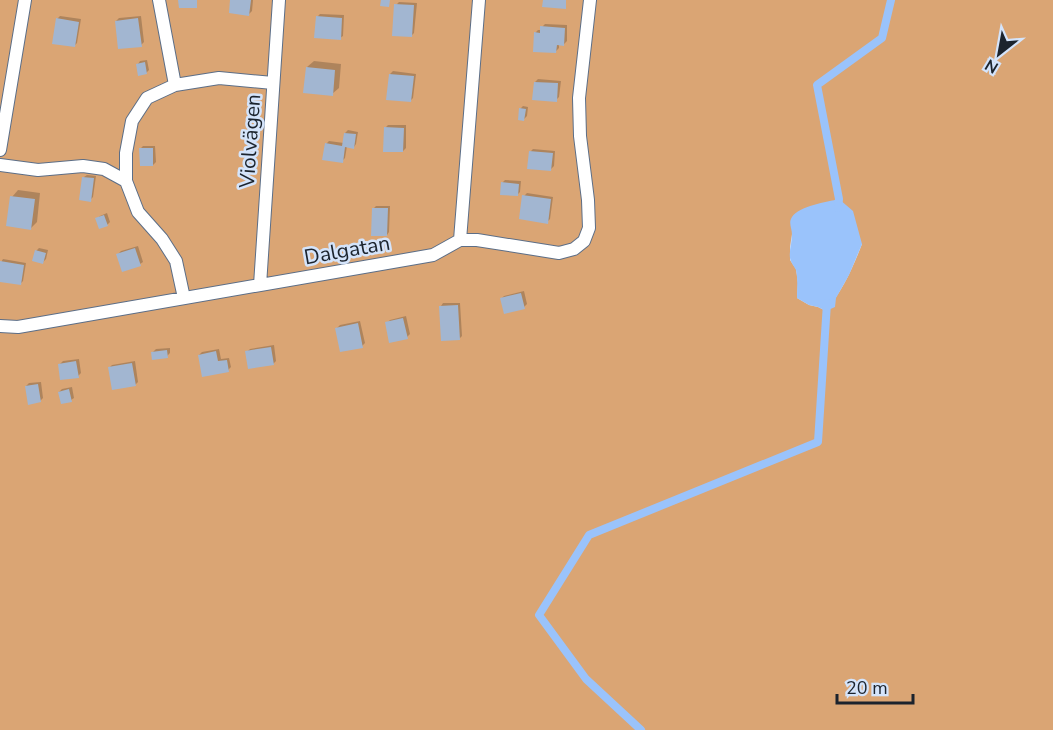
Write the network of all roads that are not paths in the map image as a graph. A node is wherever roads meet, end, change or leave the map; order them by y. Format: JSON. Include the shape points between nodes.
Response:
{"nodes":[{"id":1,"x":25,"y":0,"type":"edge"},
{"id":2,"x":159,"y":0,"type":"edge"},
{"id":3,"x":279,"y":0,"type":"edge"},
{"id":4,"x":479,"y":0,"type":"edge"},
{"id":5,"x":590,"y":0,"type":"edge"},
{"id":6,"x":273,"y":83,"type":"junction"},
{"id":7,"x":175,"y":85,"type":"junction"},
{"id":8,"x":0,"y":150,"type":"edge"},
{"id":9,"x":0,"y":165,"type":"edge"},
{"id":10,"x":126,"y":181,"type":"junction"},
{"id":11,"x":460,"y":240,"type":"junction"},
{"id":12,"x":260,"y":285,"type":"junction"},
{"id":13,"x":184,"y":298,"type":"junction"},
{"id":14,"x":0,"y":326,"type":"edge"}],
"edges":[{"from":1,"to":8,"type":"lane"},
{"from":2,"to":7,"type":"lane"},
{"from":3,"to":6,"type":"lane","name":"Violvägen"},
{"from":4,"to":11,"type":"lane"},
{"from":5,"to":11,"type":"lane","via":[[579,98],[589,228],[584,241],[559,253]]},
{"from":6,"to":7,"type":"lane","via":[[219,78]]},
{"from":6,"to":12,"type":"lane","name":"Violvägen"},
{"from":7,"to":10,"type":"lane","via":[[147,98],[132,121]]},
{"from":9,"to":10,"type":"lane","via":[[38,170],[83,166],[104,169]]},
{"from":10,"to":13,"type":"lane","via":[[138,212],[176,261]]},
{"from":11,"to":12,"type":"lane","name":"Dalgatan","via":[[433,255]]},
{"from":12,"to":13,"type":"lane","name":"Dalgatan"},
{"from":13,"to":14,"type":"lane","name":"Dalgatan","via":[[18,327]]}]}
